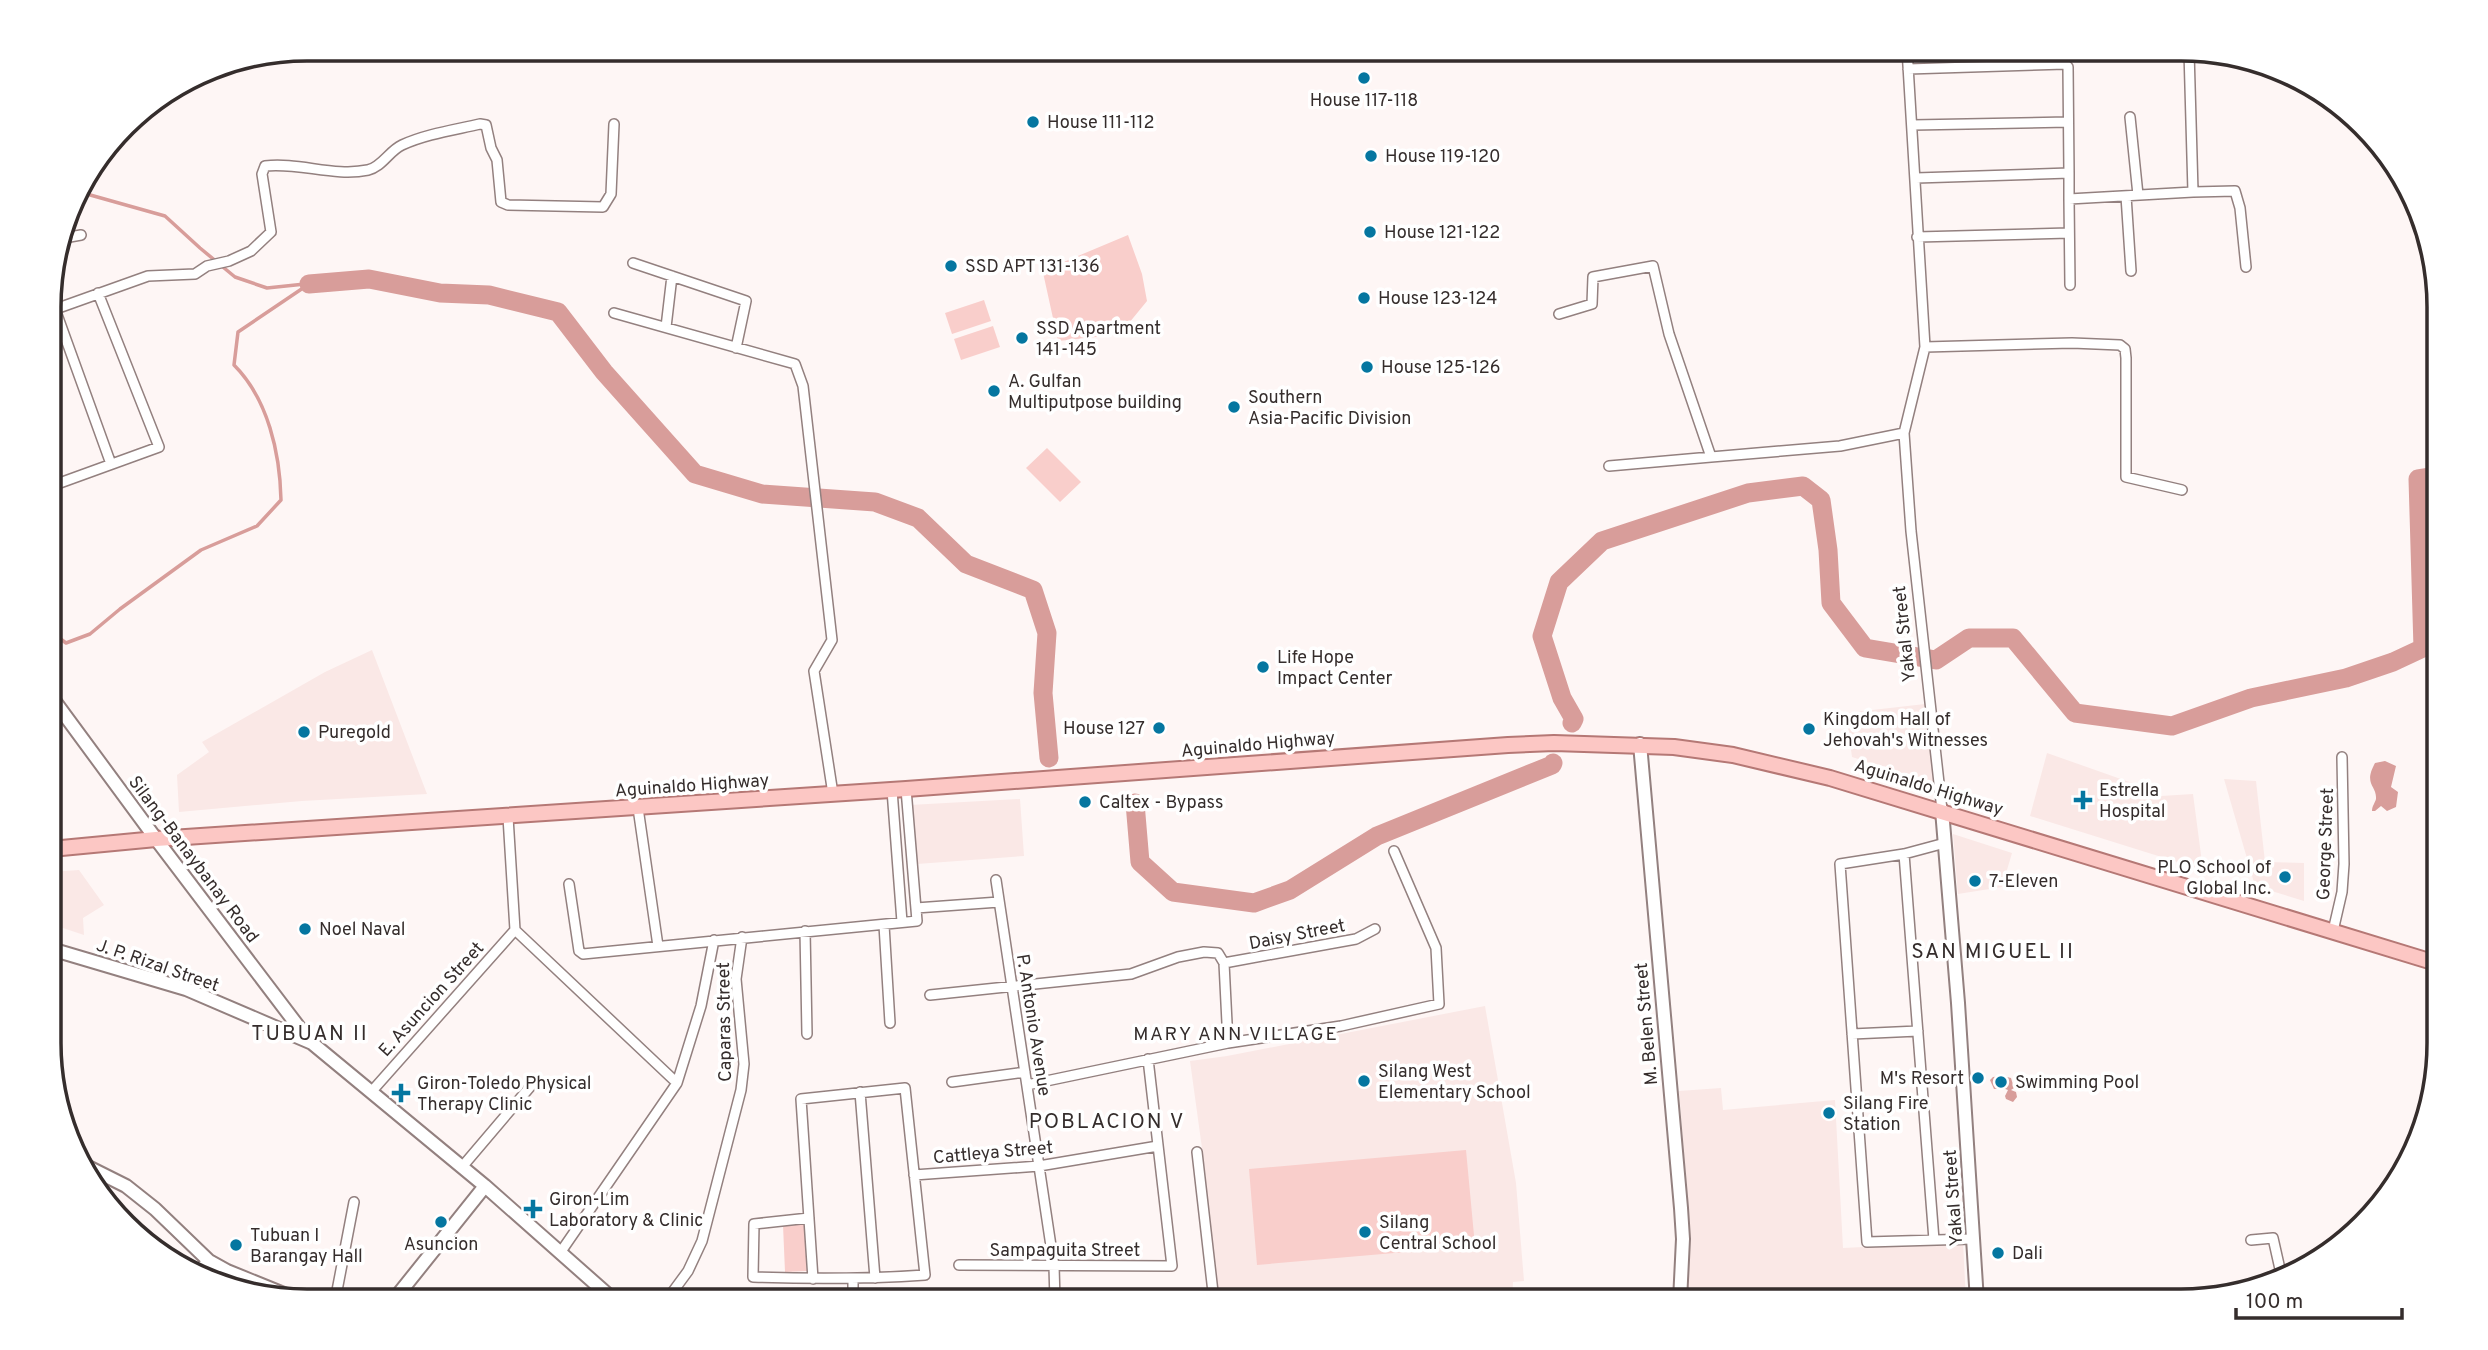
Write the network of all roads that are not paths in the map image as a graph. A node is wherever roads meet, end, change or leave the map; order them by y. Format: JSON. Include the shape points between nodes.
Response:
{"nodes":[{"id":1,"x":1908,"y":61,"type":"edge"},
{"id":2,"x":2189,"y":62,"type":"edge"},
{"id":3,"x":1908,"y":69,"type":"junction"},
{"id":4,"x":2130,"y":117,"type":"dead end"},
{"id":5,"x":2068,"y":122,"type":"junction"},
{"id":6,"x":614,"y":124,"type":"dead end"},
{"id":7,"x":1913,"y":125,"type":"junction"},
{"id":8,"x":2069,"y":173,"type":"junction"},
{"id":9,"x":1916,"y":178,"type":"junction"},
{"id":10,"x":2193,"y":192,"type":"junction"},
{"id":11,"x":2138,"y":195,"type":"junction"},
{"id":12,"x":2126,"y":196,"type":"junction"},
{"id":13,"x":2069,"y":200,"type":"junction"},
{"id":14,"x":2069,"y":233,"type":"junction"},
{"id":15,"x":81,"y":235,"type":"dead end"},
{"id":16,"x":72,"y":237,"type":"edge"},
{"id":17,"x":1917,"y":237,"type":"junction"},
{"id":18,"x":633,"y":263,"type":"dead end"},
{"id":19,"x":2246,"y":267,"type":"dead end"},
{"id":20,"x":2131,"y":271,"type":"dead end"},
{"id":21,"x":672,"y":276,"type":"junction"},
{"id":22,"x":2070,"y":285,"type":"dead end"},
{"id":23,"x":99,"y":293,"type":"junction"},
{"id":24,"x":62,"y":306,"type":"edge"},
{"id":25,"x":614,"y":313,"type":"dead end"},
{"id":26,"x":1559,"y":314,"type":"dead end"},
{"id":27,"x":666,"y":327,"type":"junction"},
{"id":28,"x":62,"y":336,"type":"edge"},
{"id":29,"x":1925,"y":347,"type":"junction"},
{"id":30,"x":736,"y":348,"type":"junction"},
{"id":31,"x":1904,"y":433,"type":"junction"},
{"id":32,"x":1711,"y":457,"type":"junction"},
{"id":33,"x":111,"y":464,"type":"junction"},
{"id":34,"x":1609,"y":466,"type":"dead end"},
{"id":35,"x":62,"y":482,"type":"edge"},
{"id":36,"x":2182,"y":490,"type":"dead end"},
{"id":37,"x":61,"y":711,"type":"edge"},
{"id":38,"x":1640,"y":744,"type":"junction"},
{"id":39,"x":2342,"y":757,"type":"dead end"},
{"id":40,"x":899,"y":789,"type":"junction"},
{"id":41,"x":833,"y":794,"type":"junction"},
{"id":42,"x":638,"y":808,"type":"junction"},
{"id":43,"x":1942,"y":810,"type":"junction"},
{"id":44,"x":508,"y":817,"type":"junction"},
{"id":45,"x":156,"y":839,"type":"junction"},
{"id":46,"x":1945,"y":843,"type":"junction"},
{"id":47,"x":61,"y":848,"type":"edge"},
{"id":48,"x":1394,"y":851,"type":"dead end"},
{"id":49,"x":1904,"y":854,"type":"junction"},
{"id":50,"x":996,"y":880,"type":"dead end"},
{"id":51,"x":569,"y":884,"type":"dead end"},
{"id":52,"x":999,"y":902,"type":"junction"},
{"id":53,"x":916,"y":908,"type":"junction"},
{"id":54,"x":902,"y":922,"type":"junction"},
{"id":55,"x":884,"y":925,"type":"junction"},
{"id":56,"x":1374,"y":929,"type":"dead end"},
{"id":57,"x":515,"y":930,"type":"junction"},
{"id":58,"x":2333,"y":931,"type":"junction"},
{"id":59,"x":805,"y":932,"type":"junction"},
{"id":60,"x":742,"y":937,"type":"junction"},
{"id":61,"x":714,"y":940,"type":"junction"},
{"id":62,"x":658,"y":946,"type":"junction"},
{"id":63,"x":61,"y":952,"type":"edge"},
{"id":64,"x":2427,"y":960,"type":"edge"},
{"id":65,"x":1224,"y":963,"type":"junction"},
{"id":66,"x":1012,"y":985,"type":"junction"},
{"id":67,"x":930,"y":995,"type":"dead end"},
{"id":68,"x":890,"y":1023,"type":"dead end"},
{"id":69,"x":1918,"y":1031,"type":"junction"},
{"id":70,"x":807,"y":1034,"type":"dead end"},
{"id":71,"x":1852,"y":1034,"type":"junction"},
{"id":72,"x":312,"y":1043,"type":"junction"},
{"id":73,"x":1228,"y":1043,"type":"junction"},
{"id":74,"x":1148,"y":1059,"type":"junction"},
{"id":75,"x":1025,"y":1072,"type":"junction"},
{"id":76,"x":535,"y":1081,"type":"dead end"},
{"id":77,"x":952,"y":1082,"type":"dead end"},
{"id":78,"x":677,"y":1083,"type":"junction"},
{"id":79,"x":1027,"y":1085,"type":"junction"},
{"id":80,"x":372,"y":1091,"type":"junction"},
{"id":81,"x":860,"y":1093,"type":"junction"},
{"id":82,"x":1158,"y":1146,"type":"junction"},
{"id":83,"x":1197,"y":1152,"type":"dead end"},
{"id":84,"x":1039,"y":1166,"type":"junction"},
{"id":85,"x":462,"y":1167,"type":"junction"},
{"id":86,"x":98,"y":1172,"type":"edge"},
{"id":87,"x":914,"y":1175,"type":"junction"},
{"id":88,"x":485,"y":1186,"type":"junction"},
{"id":89,"x":354,"y":1202,"type":"dead end"},
{"id":90,"x":809,"y":1218,"type":"junction"},
{"id":91,"x":1972,"y":1239,"type":"junction"},
{"id":92,"x":1934,"y":1240,"type":"junction"},
{"id":93,"x":2251,"y":1240,"type":"dead end"},
{"id":94,"x":560,"y":1253,"type":"junction"},
{"id":95,"x":209,"y":1261,"type":"junction"},
{"id":96,"x":959,"y":1265,"type":"dead end"},
{"id":97,"x":204,"y":1266,"type":"edge"},
{"id":98,"x":1054,"y":1266,"type":"junction"},
{"id":99,"x":2280,"y":1268,"type":"edge"},
{"id":100,"x":876,"y":1278,"type":"junction"},
{"id":101,"x":813,"y":1279,"type":"junction"},
{"id":102,"x":853,"y":1279,"type":"junction"},
{"id":103,"x":261,"y":1284,"type":"edge"},
{"id":104,"x":1681,"y":1288,"type":"edge"},
{"id":105,"x":1976,"y":1288,"type":"edge"},
{"id":106,"x":337,"y":1289,"type":"edge"},
{"id":107,"x":403,"y":1289,"type":"edge"},
{"id":108,"x":600,"y":1289,"type":"edge"},
{"id":109,"x":675,"y":1289,"type":"edge"},
{"id":110,"x":853,"y":1289,"type":"edge"},
{"id":111,"x":1055,"y":1289,"type":"edge"},
{"id":112,"x":1213,"y":1289,"type":"edge"}],
"edges":[{"from":1,"to":3,"type":"street","name":"Yakal Street"},
{"from":2,"to":10,"type":"street"},
{"from":3,"to":5,"type":"street","via":[[2065,64]]},
{"from":3,"to":7,"type":"street","name":"Yakal Street"},
{"from":4,"to":11,"type":"street"},
{"from":5,"to":7,"type":"street"},
{"from":5,"to":8,"type":"street"},
{"from":6,"to":23,"type":"street","via":[[611,194],[603,207],[501,202],[496,155],[486,125],[480,124],[415,139],[398,146],[368,170],[265,166],[262,174],[270,234],[251,251],[185,276],[148,276]]},
{"from":7,"to":9,"type":"street","name":"Yakal Street"},
{"from":8,"to":9,"type":"street"},
{"from":8,"to":13,"type":"street"},
{"from":9,"to":17,"type":"street","name":"Yakal Street"},
{"from":10,"to":11,"type":"street"},
{"from":10,"to":19,"type":"street","via":[[2235,191]]},
{"from":11,"to":12,"type":"street"},
{"from":12,"to":13,"type":"street"},
{"from":12,"to":20,"type":"street"},
{"from":13,"to":14,"type":"street"},
{"from":14,"to":17,"type":"street"},
{"from":14,"to":22,"type":"street"},
{"from":15,"to":16,"type":"street"},
{"from":17,"to":29,"type":"street","name":"Yakal Street"},
{"from":18,"to":21,"type":"street"},
{"from":21,"to":27,"type":"street"},
{"from":21,"to":30,"type":"street","via":[[746,301]]},
{"from":23,"to":24,"type":"street"},
{"from":23,"to":33,"type":"street","via":[[159,447]]},
{"from":25,"to":27,"type":"street"},
{"from":26,"to":32,"type":"street","via":[[1592,304],[1593,277],[1653,266],[1669,334]]},
{"from":27,"to":30,"type":"street"},
{"from":28,"to":33,"type":"street"},
{"from":29,"to":31,"type":"street","name":"Yakal Street"},
{"from":29,"to":36,"type":"street","via":[[2120,345],[2126,358],[2126,477]]},
{"from":30,"to":41,"type":"street","via":[[795,364],[803,386],[832,640],[814,671]]},
{"from":31,"to":32,"type":"street","via":[[1840,446]]},
{"from":31,"to":43,"type":"street","name":"Yakal Street"},
{"from":32,"to":34,"type":"street"},
{"from":33,"to":35,"type":"street"},
{"from":37,"to":45,"type":"street","name":"Silang-Banaybanay Road"},
{"from":38,"to":40,"type":"main road","name":"Aguinaldo Highway","via":[[1463,746]]},
{"from":38,"to":43,"type":"main road","name":"Aguinaldo Highway","via":[[1786,766]]},
{"from":38,"to":104,"type":"street","name":"M. Belen Street","via":[[1681,1208]]},
{"from":39,"to":58,"type":"street","name":"George Street","via":[[2344,864]]},
{"from":40,"to":41,"type":"main road","name":"Aguinaldo Highway"},
{"from":40,"to":53,"type":"street"},
{"from":40,"to":54,"type":"street"},
{"from":41,"to":42,"type":"main road","name":"Aguinaldo Highway"},
{"from":42,"to":44,"type":"main road","name":"Aguinaldo Highway"},
{"from":42,"to":62,"type":"street"},
{"from":43,"to":46,"type":"street","name":"Yakal Street"},
{"from":43,"to":58,"type":"main road","name":"Aguinaldo Highway"},
{"from":44,"to":45,"type":"main road","name":"Aguinaldo Highway"},
{"from":44,"to":57,"type":"street"},
{"from":45,"to":47,"type":"main road","name":"Aguinaldo Highway"},
{"from":45,"to":72,"type":"street","name":"Silang-Banaybanay Road"},
{"from":46,"to":49,"type":"street"},
{"from":46,"to":91,"type":"street","name":"Yakal Street"},
{"from":48,"to":73,"type":"street","via":[[1436,948],[1439,1004],[1341,1026]]},
{"from":49,"to":69,"type":"street"},
{"from":49,"to":71,"type":"street","via":[[1840,864]]},
{"from":50,"to":52,"type":"street","name":"P. Antonio Avenue"},
{"from":51,"to":62,"type":"street","via":[[583,954]]},
{"from":52,"to":53,"type":"street"},
{"from":52,"to":66,"type":"street","name":"P. Antonio Avenue"},
{"from":53,"to":54,"type":"street","via":[[917,921]]},
{"from":54,"to":55,"type":"street"},
{"from":55,"to":59,"type":"street"},
{"from":55,"to":68,"type":"street"},
{"from":56,"to":65,"type":"street","name":"Daisy Street","via":[[1356,939]]},
{"from":57,"to":78,"type":"street"},
{"from":57,"to":80,"type":"street","name":"E. Asuncion Street"},
{"from":58,"to":64,"type":"main road","name":"Aguinaldo Highway"},
{"from":59,"to":60,"type":"street"},
{"from":59,"to":70,"type":"street"},
{"from":60,"to":61,"type":"street"},
{"from":60,"to":109,"type":"street","name":"Caparas Street","via":[[736,979],[744,1063],[741,1090],[702,1241]]},
{"from":61,"to":62,"type":"street"},
{"from":61,"to":78,"type":"street","via":[[701,1006]]},
{"from":63,"to":72,"type":"street","name":"J. P. Rizal Street","via":[[186,989]]},
{"from":65,"to":66,"type":"street","name":"Daisy Street","via":[[1218,953],[1204,952],[1131,974]]},
{"from":65,"to":73,"type":"street"},
{"from":66,"to":67,"type":"street","name":"Daisy Street"},
{"from":66,"to":75,"type":"street","name":"P. Antonio Avenue"},
{"from":69,"to":71,"type":"street"},
{"from":69,"to":92,"type":"street"},
{"from":71,"to":92,"type":"street","via":[[1867,1242]]},
{"from":72,"to":80,"type":"street","name":"J. P. Rizal Street"},
{"from":73,"to":74,"type":"street"},
{"from":74,"to":79,"type":"street"},
{"from":74,"to":82,"type":"street"},
{"from":75,"to":77,"type":"street"},
{"from":75,"to":79,"type":"street","name":"P. Antonio Avenue"},
{"from":76,"to":85,"type":"street"},
{"from":78,"to":94,"type":"street"},
{"from":79,"to":84,"type":"street","name":"P. Antonio Avenue"},
{"from":80,"to":85,"type":"street","name":"J. P. Rizal Street"},
{"from":81,"to":87,"type":"street","via":[[905,1088]]},
{"from":81,"to":90,"type":"street","via":[[801,1099]]},
{"from":81,"to":100,"type":"street"},
{"from":82,"to":84,"type":"street","name":"Cattleya Street"},
{"from":82,"to":98,"type":"street","name":"Sampaguita Street","via":[[1172,1266]]},
{"from":83,"to":112,"type":"street"},
{"from":84,"to":87,"type":"street","name":"Cattleya Street"},
{"from":84,"to":98,"type":"street","name":"P. Antonio Avenue"},
{"from":85,"to":88,"type":"street","name":"J. P. Rizal Street"},
{"from":86,"to":95,"type":"street","via":[[126,1186],[155,1209]]},
{"from":87,"to":100,"type":"street","via":[[925,1275]]},
{"from":88,"to":94,"type":"street","name":"J. P. Rizal Street"},
{"from":88,"to":107,"type":"street"},
{"from":89,"to":106,"type":"street"},
{"from":90,"to":101,"type":"street"},
{"from":90,"to":101,"type":"street","via":[[754,1224],[753,1277]]},
{"from":91,"to":92,"type":"street"},
{"from":91,"to":105,"type":"street","name":"Yakal Street"},
{"from":93,"to":99,"type":"street","via":[[2273,1238]]},
{"from":94,"to":108,"type":"street","name":"J. P. Rizal Street"},
{"from":95,"to":97,"type":"street"},
{"from":95,"to":103,"type":"street"},
{"from":96,"to":98,"type":"street","name":"Sampaguita Street"},
{"from":98,"to":111,"type":"street","name":"P. Antonio Avenue"},
{"from":100,"to":102,"type":"street"},
{"from":101,"to":102,"type":"street"},
{"from":102,"to":110,"type":"street"}]}
